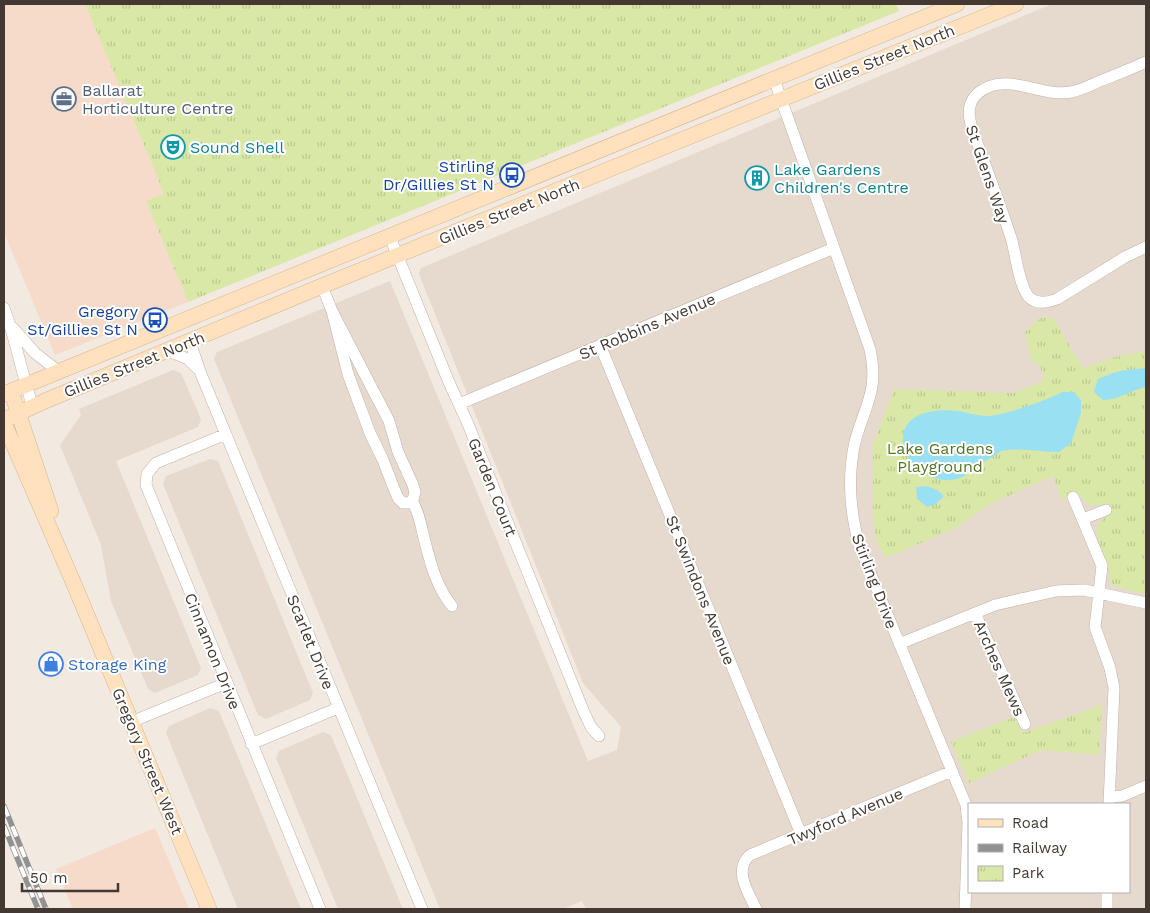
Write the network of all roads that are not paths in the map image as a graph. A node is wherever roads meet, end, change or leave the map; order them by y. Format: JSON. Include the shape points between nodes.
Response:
{"nodes":[{"id":1,"x":957,"y":4,"type":"edge"},
{"id":2,"x":1016,"y":4,"type":"edge"},
{"id":3,"x":1146,"y":62,"type":"edge"},
{"id":4,"x":774,"y":79,"type":"junction"},
{"id":5,"x":781,"y":100,"type":"junction"},
{"id":6,"x":390,"y":237,"type":"junction"},
{"id":7,"x":1146,"y":247,"type":"edge"},
{"id":8,"x":834,"y":248,"type":"junction"},
{"id":9,"x":398,"y":256,"type":"junction"},
{"id":10,"x":322,"y":286,"type":"junction"},
{"id":11,"x":4,"y":308,"type":"edge"},
{"id":12,"x":332,"y":311,"type":"junction"},
{"id":13,"x":9,"y":322,"type":"junction"},
{"id":14,"x":190,"y":342,"type":"junction"},
{"id":15,"x":600,"y":346,"type":"junction"},
{"id":16,"x":168,"y":351,"type":"junction"},
{"id":17,"x":58,"y":371,"type":"junction"},
{"id":18,"x":201,"y":374,"type":"junction"},
{"id":19,"x":13,"y":390,"type":"edge"},
{"id":20,"x":459,"y":404,"type":"junction"},
{"id":21,"x":26,"y":410,"type":"junction"},
{"id":22,"x":389,"y":421,"type":"junction"},
{"id":23,"x":4,"y":422,"type":"edge"},
{"id":24,"x":369,"y":429,"type":"junction"},
{"id":25,"x":226,"y":434,"type":"junction"},
{"id":26,"x":411,"y":478,"type":"junction"},
{"id":27,"x":392,"y":486,"type":"junction"},
{"id":28,"x":1073,"y":497,"type":"dead end"},
{"id":29,"x":412,"y":501,"type":"junction"},
{"id":30,"x":1106,"y":510,"type":"dead end"},
{"id":31,"x":1083,"y":519,"type":"junction"},
{"id":32,"x":74,"y":584,"type":"junction"},
{"id":33,"x":1099,"y":592,"type":"junction"},
{"id":34,"x":1146,"y":603,"type":"edge"},
{"id":35,"x":452,"y":606,"type":"dead end"},
{"id":36,"x":975,"y":613,"type":"junction"},
{"id":37,"x":899,"y":644,"type":"junction"},
{"id":38,"x":226,"y":683,"type":"junction"},
{"id":39,"x":338,"y":708,"type":"junction"},
{"id":40,"x":131,"y":722,"type":"junction"},
{"id":41,"x":1025,"y":724,"type":"dead end"},
{"id":42,"x":599,"y":736,"type":"dead end"},
{"id":43,"x":251,"y":744,"type":"junction"},
{"id":44,"x":952,"y":771,"type":"junction"},
{"id":45,"x":1146,"y":786,"type":"edge"},
{"id":46,"x":1109,"y":800,"type":"edge"},
{"id":47,"x":802,"y":834,"type":"junction"},
{"id":48,"x":1107,"y":893,"type":"edge"},
{"id":49,"x":209,"y":909,"type":"edge"},
{"id":50,"x":320,"y":909,"type":"edge"},
{"id":51,"x":422,"y":909,"type":"edge"},
{"id":52,"x":756,"y":909,"type":"edge"},
{"id":53,"x":965,"y":909,"type":"edge"},
{"id":54,"x":1107,"y":909,"type":"edge"}],
"edges":[{"from":1,"to":4,"type":"main road","name":"Gillies Street North"},
{"from":2,"to":5,"type":"main road","name":"Gillies Street North"},
{"from":3,"to":7,"type":"street","name":"St Glens Way","via":[[1067,93],[1009,84],[993,86],[974,97],[968,113],[1011,239],[1023,286],[1032,299],[1042,302],[1057,299]]},
{"from":4,"to":5,"type":"street","name":"Stirling Drive"},
{"from":4,"to":6,"type":"main road","name":"Gillies Street North"},
{"from":5,"to":8,"type":"street","name":"Stirling Drive"},
{"from":5,"to":9,"type":"main road","name":"Gillies Street North"},
{"from":6,"to":9,"type":"street","name":"Garden Court"},
{"from":6,"to":17,"type":"main road","name":"Gillies Street North"},
{"from":8,"to":15,"type":"street","name":"St Robbins Avenue"},
{"from":8,"to":37,"type":"street","name":"Stirling Drive","via":[[870,349],[874,370],[871,395],[852,459],[852,515],[860,548]]},
{"from":9,"to":10,"type":"main road","name":"Gillies Street North"},
{"from":9,"to":20,"type":"street","name":"Garden Court"},
{"from":10,"to":12,"type":"street"},
{"from":10,"to":14,"type":"main road","name":"Gillies Street North"},
{"from":11,"to":13,"type":"street"},
{"from":12,"to":22,"type":"street"},
{"from":12,"to":24,"type":"street","via":[[348,374]]},
{"from":13,"to":17,"type":"street","via":[[27,345]]},
{"from":13,"to":19,"type":"street"},
{"from":14,"to":16,"type":"main road","name":"Gillies Street North"},
{"from":14,"to":18,"type":"street","name":"Scarlet Drive"},
{"from":15,"to":20,"type":"street","name":"St Robbins Avenue"},
{"from":15,"to":47,"type":"street","name":"St Swindons Avenue"},
{"from":16,"to":18,"type":"street","name":"Scarlet Drive","via":[[188,359]]},
{"from":16,"to":21,"type":"main road","name":"Gillies Street North"},
{"from":17,"to":19,"type":"main road","name":"Gillies Street North"},
{"from":18,"to":25,"type":"street","name":"Scarlet Drive"},
{"from":19,"to":21,"type":"main road","name":"Gregory Street West"},
{"from":20,"to":42,"type":"street","name":"Garden Court","via":[[583,710]]},
{"from":21,"to":23,"type":"main road","name":"Gillies Street North"},
{"from":21,"to":32,"type":"main road","name":"Gregory Street West"},
{"from":22,"to":24,"type":"street"},
{"from":22,"to":26,"type":"street","via":[[398,452]]},
{"from":23,"to":32,"type":"main road","name":"Gregory Street West"},
{"from":24,"to":27,"type":"street"},
{"from":25,"to":38,"type":"street","name":"Cinnamon Drive","via":[[156,463],[148,472],[146,482],[147,492]]},
{"from":25,"to":39,"type":"street","name":"Scarlet Drive"},
{"from":26,"to":27,"type":"street"},
{"from":26,"to":29,"type":"street","via":[[415,492]]},
{"from":27,"to":29,"type":"street","via":[[402,502]]},
{"from":28,"to":31,"type":"street"},
{"from":29,"to":35,"type":"street","via":[[437,581]]},
{"from":30,"to":31,"type":"street"},
{"from":31,"to":33,"type":"street","via":[[1102,566]]},
{"from":32,"to":40,"type":"main road","name":"Gregory Street West"},
{"from":33,"to":34,"type":"street"},
{"from":33,"to":36,"type":"street","via":[[1079,589],[1056,591]]},
{"from":33,"to":46,"type":"street","via":[[1095,627],[1114,688]]},
{"from":36,"to":37,"type":"street"},
{"from":36,"to":41,"type":"street","name":"Arches Mews"},
{"from":37,"to":44,"type":"street","name":"Stirling Drive"},
{"from":38,"to":40,"type":"street"},
{"from":38,"to":43,"type":"street","name":"Cinnamon Drive"},
{"from":39,"to":43,"type":"street"},
{"from":39,"to":51,"type":"street","name":"Scarlet Drive"},
{"from":40,"to":49,"type":"main road","name":"Gregory Street West"},
{"from":43,"to":50,"type":"street","name":"Cinnamon Drive"},
{"from":44,"to":47,"type":"street","name":"Twyford Avenue"},
{"from":44,"to":53,"type":"street","name":"Stirling Drive","via":[[968,818]]},
{"from":45,"to":46,"type":"street"},
{"from":47,"to":52,"type":"street","name":"Twyford Avenue","via":[[750,855],[742,866],[742,875]]},
{"from":48,"to":54,"type":"street"}]}
